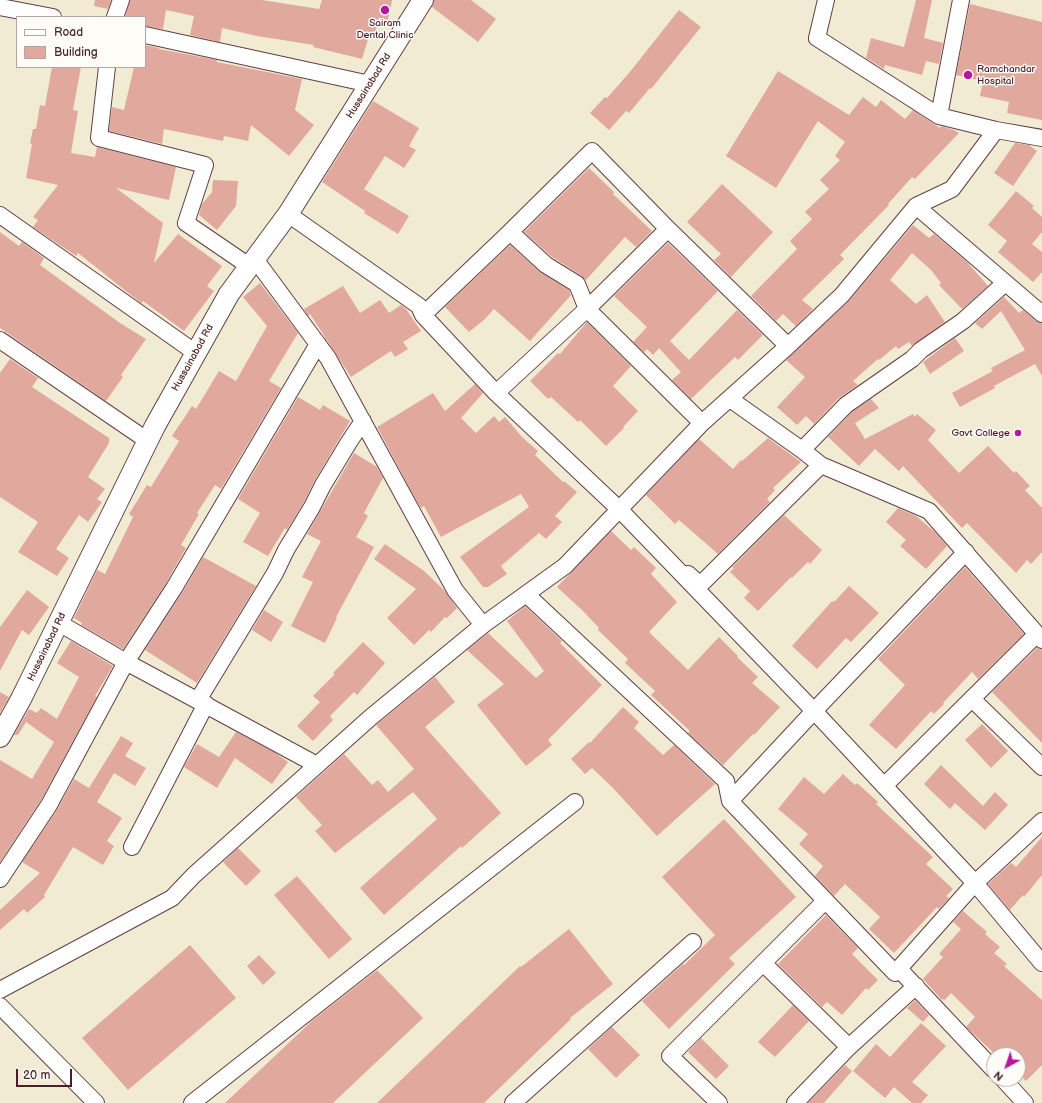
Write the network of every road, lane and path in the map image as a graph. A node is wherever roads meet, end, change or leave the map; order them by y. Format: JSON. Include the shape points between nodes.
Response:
{"nodes":[{"id":1,"x":121,"y":0,"type":"edge"},
{"id":2,"x":423,"y":0,"type":"edge"},
{"id":3,"x":826,"y":0,"type":"edge"},
{"id":4,"x":961,"y":0,"type":"edge"},
{"id":5,"x":0,"y":7,"type":"edge"},
{"id":6,"x":48,"y":16,"type":"edge"},
{"id":7,"x":115,"y":16,"type":"edge"},
{"id":8,"x":146,"y":36,"type":"edge"},
{"id":9,"x":107,"y":68,"type":"edge"},
{"id":10,"x":370,"y":84,"type":"junction"},
{"id":11,"x":939,"y":116,"type":"junction"},
{"id":12,"x":996,"y":130,"type":"junction"},
{"id":13,"x":1042,"y":138,"type":"edge"},
{"id":14,"x":916,"y":206,"type":"junction"},
{"id":15,"x":288,"y":214,"type":"junction"},
{"id":16,"x":0,"y":215,"type":"edge"},
{"id":17,"x":668,"y":229,"type":"junction"},
{"id":18,"x":510,"y":232,"type":"junction"},
{"id":19,"x":252,"y":263,"type":"junction"},
{"id":20,"x":1005,"y":283,"type":"junction"},
{"id":21,"x":587,"y":309,"type":"junction"},
{"id":22,"x":1042,"y":314,"type":"edge"},
{"id":23,"x":423,"y":315,"type":"junction"},
{"id":24,"x":0,"y":340,"type":"edge"},
{"id":25,"x":318,"y":344,"type":"junction"},
{"id":26,"x":788,"y":346,"type":"junction"},
{"id":27,"x":196,"y":353,"type":"junction"},
{"id":28,"x":496,"y":393,"type":"junction"},
{"id":29,"x":730,"y":399,"type":"junction"},
{"id":30,"x":363,"y":421,"type":"junction"},
{"id":31,"x":702,"y":423,"type":"junction"},
{"id":32,"x":148,"y":441,"type":"junction"},
{"id":33,"x":802,"y":450,"type":"junction"},
{"id":34,"x":821,"y":465,"type":"junction"},
{"id":35,"x":620,"y":510,"type":"junction"},
{"id":36,"x":966,"y":552,"type":"junction"},
{"id":37,"x":526,"y":594,"type":"junction"},
{"id":38,"x":58,"y":623,"type":"junction"},
{"id":39,"x":483,"y":625,"type":"junction"},
{"id":40,"x":1040,"y":637,"type":"edge"},
{"id":41,"x":126,"y":662,"type":"junction"},
{"id":42,"x":972,"y":699,"type":"junction"},
{"id":43,"x":202,"y":702,"type":"junction"},
{"id":44,"x":814,"y":711,"type":"junction"},
{"id":45,"x":0,"y":737,"type":"edge"},
{"id":46,"x":317,"y":765,"type":"junction"},
{"id":47,"x":1042,"y":767,"type":"edge"},
{"id":48,"x":884,"y":786,"type":"junction"},
{"id":49,"x":730,"y":801,"type":"junction"},
{"id":50,"x":575,"y":802,"type":"dead end"},
{"id":51,"x":1042,"y":821,"type":"edge"},
{"id":52,"x":132,"y":847,"type":"dead end"},
{"id":53,"x":0,"y":879,"type":"edge"},
{"id":54,"x":975,"y":883,"type":"junction"},
{"id":55,"x":825,"y":901,"type":"junction"},
{"id":56,"x":693,"y":942,"type":"dead end"},
{"id":57,"x":763,"y":963,"type":"junction"},
{"id":58,"x":1042,"y":963,"type":"edge"},
{"id":59,"x":899,"y":970,"type":"junction"},
{"id":60,"x":916,"y":986,"type":"junction"},
{"id":61,"x":0,"y":990,"type":"edge"},
{"id":62,"x":0,"y":1006,"type":"edge"},
{"id":63,"x":849,"y":1047,"type":"junction"},
{"id":64,"x":986,"y":1061,"type":"edge"},
{"id":65,"x":1011,"y":1087,"type":"edge"},
{"id":66,"x":96,"y":1103,"type":"edge"},
{"id":67,"x":192,"y":1103,"type":"edge"},
{"id":68,"x":513,"y":1103,"type":"edge"},
{"id":69,"x":719,"y":1103,"type":"edge"},
{"id":70,"x":795,"y":1103,"type":"edge"},
{"id":71,"x":1026,"y":1103,"type":"edge"}],
"edges":[{"from":1,"to":7,"type":"street"},
{"from":2,"to":10,"type":"street","name":"Hussainabad Rd"},
{"from":3,"to":11,"type":"street","via":[[817,38]]},
{"from":4,"to":11,"type":"street"},
{"from":5,"to":6,"type":"street"},
{"from":8,"to":10,"type":"street"},
{"from":9,"to":19,"type":"street","via":[[99,138],[205,165],[186,223]]},
{"from":10,"to":15,"type":"street","name":"Hussainabad Rd"},
{"from":11,"to":12,"type":"street"},
{"from":12,"to":13,"type":"street"},
{"from":12,"to":14,"type":"street","via":[[952,189]]},
{"from":14,"to":20,"type":"street"},
{"from":14,"to":26,"type":"street","via":[[842,295]]},
{"from":15,"to":19,"type":"street","name":"Hussainabad Rd"},
{"from":15,"to":23,"type":"street","via":[[419,306]]},
{"from":16,"to":27,"type":"street"},
{"from":17,"to":18,"type":"street","via":[[592,151]]},
{"from":17,"to":21,"type":"street"},
{"from":17,"to":26,"type":"street"},
{"from":18,"to":21,"type":"street","via":[[546,264],[577,284]]},
{"from":18,"to":23,"type":"street"},
{"from":19,"to":25,"type":"street"},
{"from":19,"to":27,"type":"street","name":"Hussainabad Rd","via":[[229,294]]},
{"from":20,"to":22,"type":"street"},
{"from":20,"to":33,"type":"street","via":[[963,321],[846,405]]},
{"from":21,"to":28,"type":"street"},
{"from":21,"to":31,"type":"street"},
{"from":23,"to":28,"type":"street"},
{"from":24,"to":32,"type":"street"},
{"from":25,"to":30,"type":"street"},
{"from":25,"to":41,"type":"street","via":[[174,588]]},
{"from":26,"to":29,"type":"street"},
{"from":27,"to":32,"type":"street","name":"Hussainabad Rd"},
{"from":28,"to":35,"type":"street"},
{"from":29,"to":31,"type":"street"},
{"from":29,"to":33,"type":"street"},
{"from":30,"to":39,"type":"street","via":[[455,590]]},
{"from":30,"to":43,"type":"street","via":[[323,485]]},
{"from":31,"to":35,"type":"street"},
{"from":32,"to":38,"type":"street","name":"Hussainabad Rd"},
{"from":33,"to":34,"type":"street"},
{"from":34,"to":35,"type":"street","via":[[700,585]]},
{"from":34,"to":36,"type":"street","via":[[929,511]]},
{"from":35,"to":37,"type":"street","via":[[565,566]]},
{"from":35,"to":44,"type":"street"},
{"from":36,"to":40,"type":"street"},
{"from":36,"to":44,"type":"street"},
{"from":37,"to":39,"type":"street"},
{"from":37,"to":49,"type":"street","via":[[726,781]]},
{"from":38,"to":41,"type":"street"},
{"from":38,"to":45,"type":"street","name":"Hussainabad Rd"},
{"from":39,"to":46,"type":"street"},
{"from":40,"to":42,"type":"street"},
{"from":41,"to":43,"type":"street"},
{"from":41,"to":53,"type":"street","via":[[49,805]]},
{"from":42,"to":47,"type":"street"},
{"from":42,"to":48,"type":"street"},
{"from":43,"to":46,"type":"street"},
{"from":43,"to":52,"type":"street"},
{"from":44,"to":48,"type":"street"},
{"from":44,"to":49,"type":"street"},
{"from":46,"to":61,"type":"street","via":[[194,875],[172,898]]},
{"from":48,"to":54,"type":"street"},
{"from":49,"to":55,"type":"street"},
{"from":50,"to":67,"type":"street"},
{"from":51,"to":54,"type":"street"},
{"from":54,"to":58,"type":"street"},
{"from":54,"to":59,"type":"street"},
{"from":55,"to":57,"type":"street"},
{"from":55,"to":59,"type":"street","via":[[895,973]]},
{"from":56,"to":68,"type":"street"},
{"from":57,"to":63,"type":"street"},
{"from":57,"to":69,"type":"street","via":[[670,1056]]},
{"from":59,"to":60,"type":"street"},
{"from":60,"to":63,"type":"street"},
{"from":60,"to":64,"type":"street"},
{"from":62,"to":66,"type":"street"},
{"from":63,"to":70,"type":"street"},
{"from":65,"to":71,"type":"street"}]}
